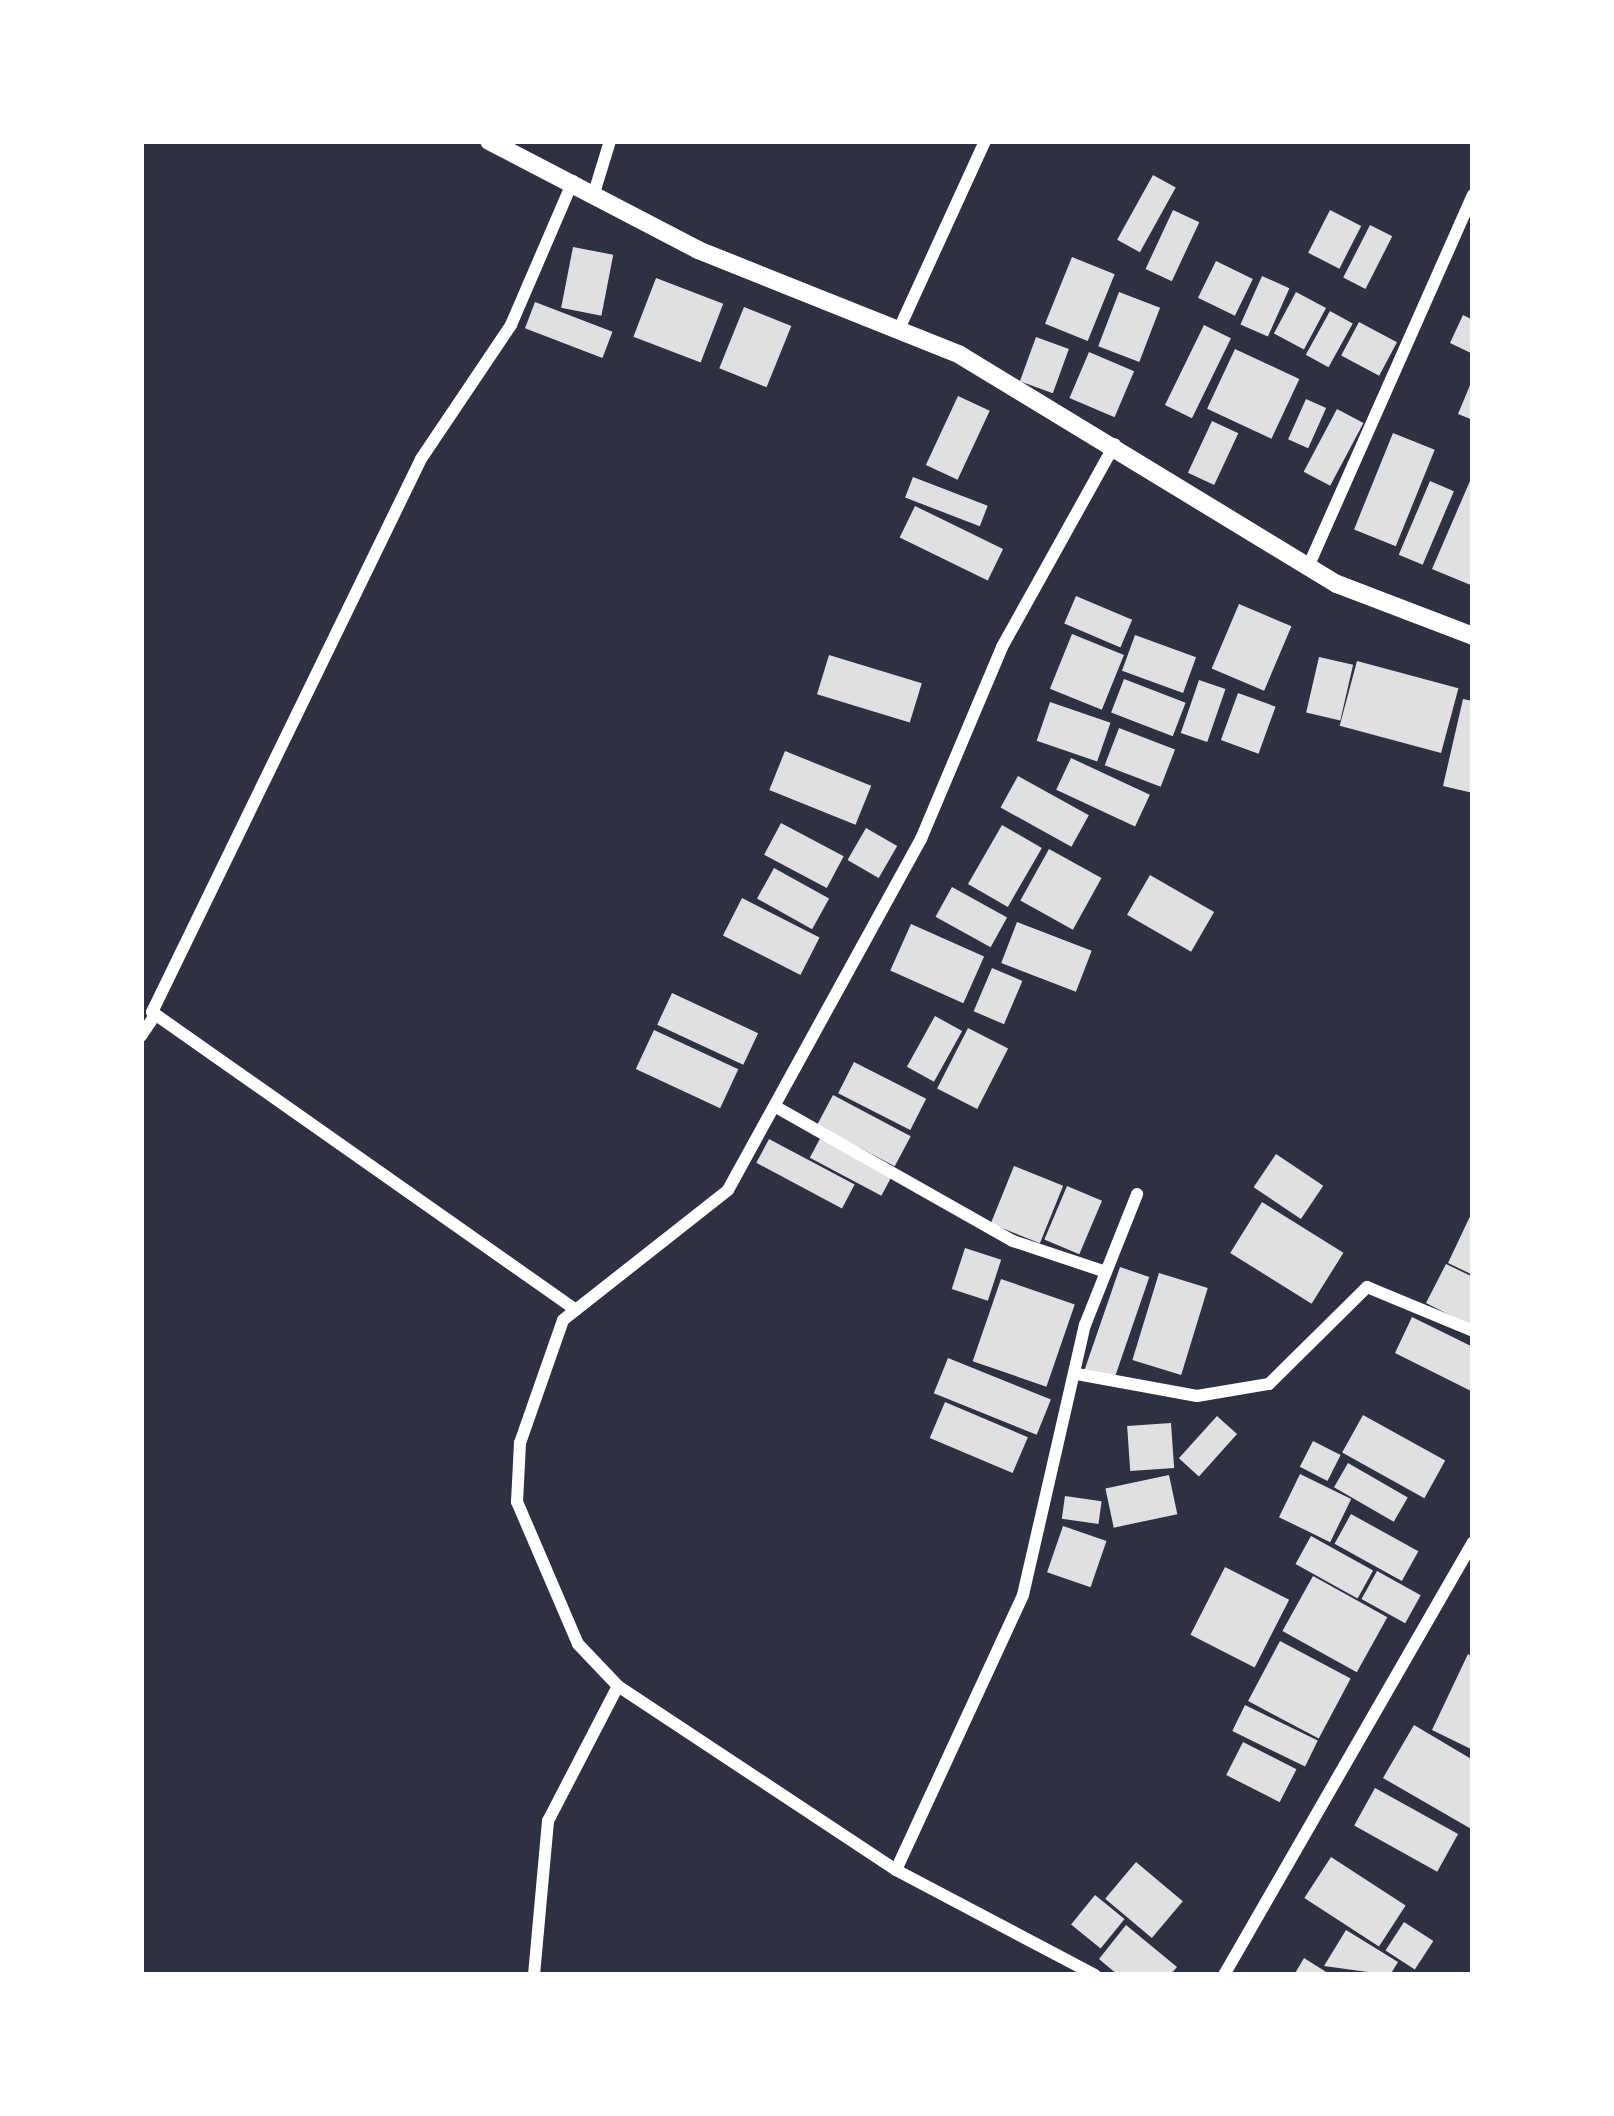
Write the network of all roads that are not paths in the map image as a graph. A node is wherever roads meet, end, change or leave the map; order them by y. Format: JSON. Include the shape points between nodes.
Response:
{"nodes":[{"id":1,"x":489,"y":141,"type":"edge"},
{"id":2,"x":610,"y":141,"type":"edge"},
{"id":3,"x":985,"y":141,"type":"edge"},
{"id":4,"x":574,"y":181,"type":"junction"},
{"id":5,"x":595,"y":193,"type":"junction"},
{"id":6,"x":1473,"y":195,"type":"edge"},
{"id":7,"x":899,"y":329,"type":"junction"},
{"id":8,"x":1115,"y":444,"type":"junction"},
{"id":9,"x":1308,"y":567,"type":"junction"},
{"id":10,"x":1473,"y":636,"type":"edge"},
{"id":11,"x":153,"y":1018,"type":"junction"},
{"id":12,"x":141,"y":1036,"type":"edge"},
{"id":13,"x":776,"y":1107,"type":"junction"},
{"id":14,"x":1137,"y":1193,"type":"dead end"},
{"id":15,"x":1106,"y":1272,"type":"junction"},
{"id":16,"x":576,"y":1310,"type":"junction"},
{"id":17,"x":1473,"y":1331,"type":"edge"},
{"id":18,"x":1077,"y":1374,"type":"junction"},
{"id":19,"x":1473,"y":1541,"type":"edge"},
{"id":20,"x":618,"y":1686,"type":"junction"},
{"id":21,"x":896,"y":1870,"type":"junction"},
{"id":22,"x":534,"y":1975,"type":"edge"},
{"id":23,"x":1095,"y":1975,"type":"edge"},
{"id":24,"x":1223,"y":1975,"type":"edge"}],
"edges":[{"from":1,"to":4,"type":"street"},
{"from":2,"to":5,"type":"street"},
{"from":3,"to":7,"type":"street"},
{"from":4,"to":5,"type":"street"},
{"from":4,"to":11,"type":"street","via":[[511,325],[421,459]]},
{"from":5,"to":7,"type":"street","via":[[698,250]]},
{"from":6,"to":9,"type":"street"},
{"from":7,"to":8,"type":"street"},
{"from":8,"to":9,"type":"street"},
{"from":8,"to":13,"type":"street"},
{"from":9,"to":10,"type":"street"},
{"from":11,"to":12,"type":"street"},
{"from":11,"to":16,"type":"street"},
{"from":13,"to":15,"type":"street","via":[[1013,1241]]},
{"from":13,"to":16,"type":"street","via":[[728,1190]]},
{"from":14,"to":15,"type":"street"},
{"from":15,"to":18,"type":"street"},
{"from":16,"to":20,"type":"street","via":[[534,1392],[517,1502],[578,1644]]},
{"from":17,"to":18,"type":"street","via":[[1367,1287],[1269,1384],[1197,1396]]},
{"from":18,"to":21,"type":"street","via":[[1023,1595]]},
{"from":19,"to":24,"type":"street"},
{"from":20,"to":21,"type":"street"},
{"from":20,"to":22,"type":"street","via":[[548,1821]]},
{"from":21,"to":23,"type":"street"}]}
